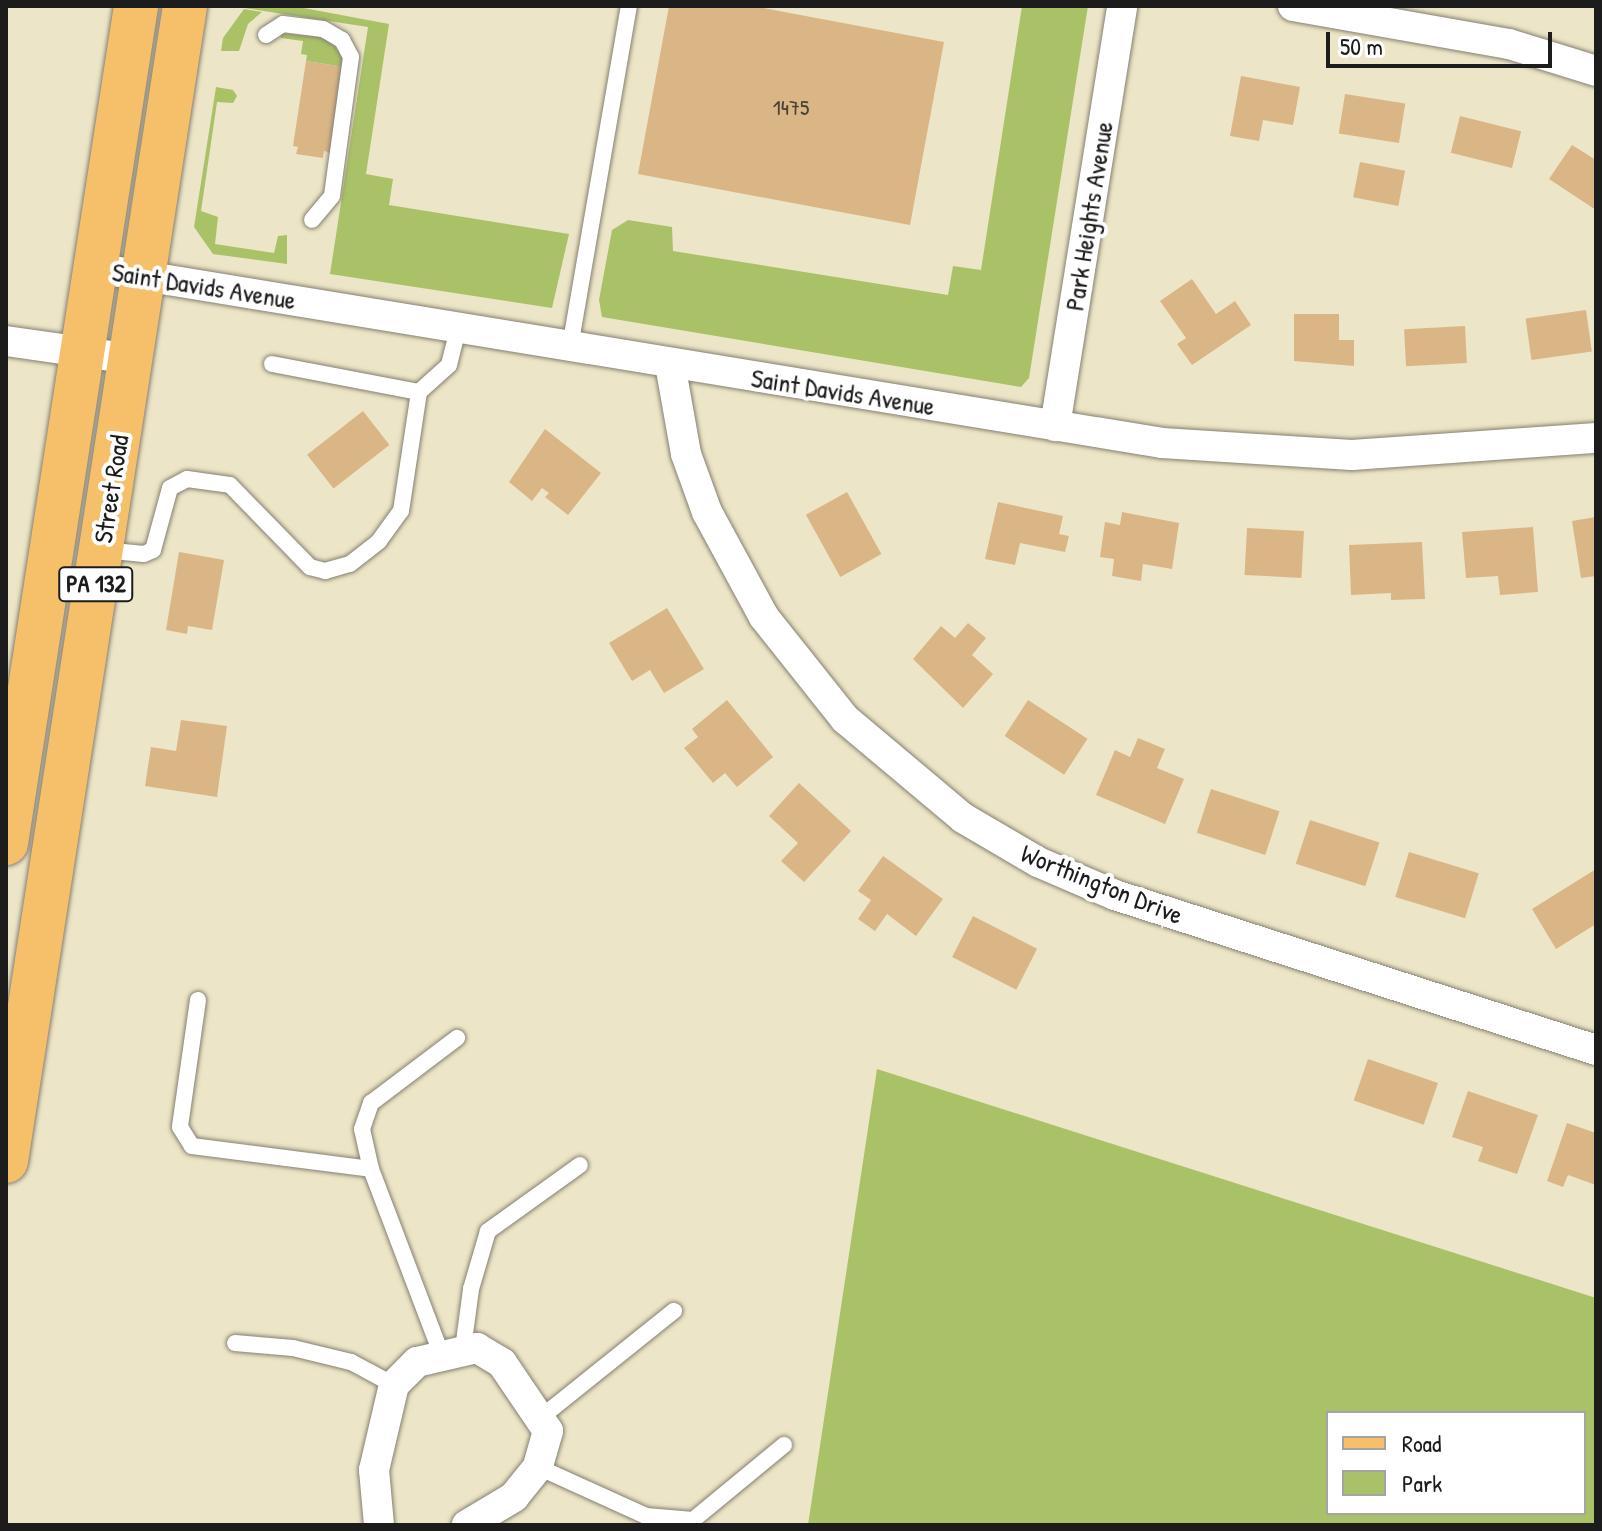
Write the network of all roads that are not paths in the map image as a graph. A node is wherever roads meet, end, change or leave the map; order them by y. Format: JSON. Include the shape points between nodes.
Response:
{"nodes":[{"id":1,"x":136,"y":6,"type":"edge"},
{"id":2,"x":185,"y":6,"type":"edge"},
{"id":3,"x":629,"y":6,"type":"edge"},
{"id":4,"x":1122,"y":6,"type":"edge"},
{"id":5,"x":1293,"y":6,"type":"edge"},
{"id":6,"x":266,"y":35,"type":"dead end"},
{"id":7,"x":1596,"y":71,"type":"edge"},
{"id":8,"x":312,"y":220,"type":"dead end"},
{"id":9,"x":95,"y":268,"type":"junction"},
{"id":10,"x":144,"y":276,"type":"junction"},
{"id":11,"x":458,"y":329,"type":"junction"},
{"id":12,"x":6,"y":341,"type":"edge"},
{"id":13,"x":570,"y":347,"type":"junction"},
{"id":14,"x":82,"y":352,"type":"junction"},
{"id":15,"x":131,"y":359,"type":"junction"},
{"id":16,"x":272,"y":364,"type":"dead end"},
{"id":17,"x":670,"y":364,"type":"junction"},
{"id":18,"x":419,"y":392,"type":"junction"},
{"id":19,"x":1055,"y":426,"type":"junction"},
{"id":20,"x":1596,"y":438,"type":"edge"},
{"id":21,"x":101,"y":549,"type":"junction"},
{"id":22,"x":6,"y":843,"type":"edge"},
{"id":23,"x":198,"y":1000,"type":"dead end"},
{"id":24,"x":457,"y":1038,"type":"dead end"},
{"id":25,"x":1596,"y":1050,"type":"edge"},
{"id":26,"x":6,"y":1161,"type":"edge"},
{"id":27,"x":580,"y":1165,"type":"dead end"},
{"id":28,"x":371,"y":1169,"type":"junction"},
{"id":29,"x":674,"y":1311,"type":"dead end"},
{"id":30,"x":235,"y":1343,"type":"dead end"},
{"id":31,"x":452,"y":1351,"type":"junction"},
{"id":32,"x":394,"y":1385,"type":"junction"},
{"id":33,"x":539,"y":1419,"type":"junction"},
{"id":34,"x":784,"y":1445,"type":"dead end"},
{"id":35,"x":538,"y":1467,"type":"junction"},
{"id":36,"x":474,"y":1523,"type":"edge"},
{"id":37,"x":379,"y":1525,"type":"edge"}],
"edges":[{"from":1,"to":9,"type":"main road","name":"Street Road","number":"PA 132"},
{"from":2,"to":10,"type":"main road","name":"Street Road","number":"PA 132"},
{"from":3,"to":13,"type":"lane"},
{"from":4,"to":19,"type":"street","name":"Park Heights Avenue"},
{"from":5,"to":7,"type":"street","via":[[1509,44]]},
{"from":6,"to":8,"type":"lane","via":[[283,24],[323,29],[342,40],[351,57],[332,196]]},
{"from":9,"to":10,"type":"street","name":"Saint Davids Avenue"},
{"from":9,"to":14,"type":"main road","name":"Street Road","number":"PA 132"},
{"from":10,"to":11,"type":"street","name":"Saint Davids Avenue"},
{"from":10,"to":15,"type":"main road","name":"Street Road","number":"PA 132"},
{"from":11,"to":13,"type":"street","name":"Saint Davids Avenue"},
{"from":11,"to":18,"type":"lane","via":[[449,365]]},
{"from":12,"to":14,"type":"street"},
{"from":13,"to":17,"type":"street","name":"Saint Davids Avenue"},
{"from":14,"to":15,"type":"street"},
{"from":14,"to":22,"type":"main road","name":"Street Road","number":"PA 132"},
{"from":15,"to":21,"type":"main road","name":"Street Road","number":"PA 132"},
{"from":16,"to":18,"type":"lane"},
{"from":17,"to":19,"type":"street","name":"Saint Davids Avenue"},
{"from":17,"to":25,"type":"street","name":"Worthington Drive","via":[[686,454],[707,512],[764,617],[845,719],[963,818],[1038,862],[1115,895]]},
{"from":18,"to":21,"type":"lane","via":[[401,511],[379,541],[350,564],[325,571],[310,567],[230,485],[187,479],[170,488],[153,550],[144,554]]},
{"from":19,"to":20,"type":"street","name":"Saint Davids Avenue","via":[[1225,450],[1352,455]]},
{"from":21,"to":26,"type":"main road","name":"Street Road","number":"PA 132"},
{"from":23,"to":28,"type":"lane","via":[[180,1127],[192,1146]]},
{"from":24,"to":28,"type":"lane","via":[[371,1103],[362,1129]]},
{"from":27,"to":31,"type":"lane","via":[[488,1231]]},
{"from":28,"to":31,"type":"lane"},
{"from":29,"to":33,"type":"lane"},
{"from":30,"to":32,"type":"lane","via":[[293,1348],[351,1362]]},
{"from":31,"to":32,"type":"street","via":[[417,1362]]},
{"from":31,"to":33,"type":"street","via":[[477,1348],[502,1363]]},
{"from":32,"to":37,"type":"street","via":[[374,1470]]},
{"from":33,"to":35,"type":"street","via":[[548,1431]]},
{"from":34,"to":35,"type":"lane","via":[[693,1520],[646,1516]]},
{"from":35,"to":36,"type":"street","via":[[514,1497]]}]}
